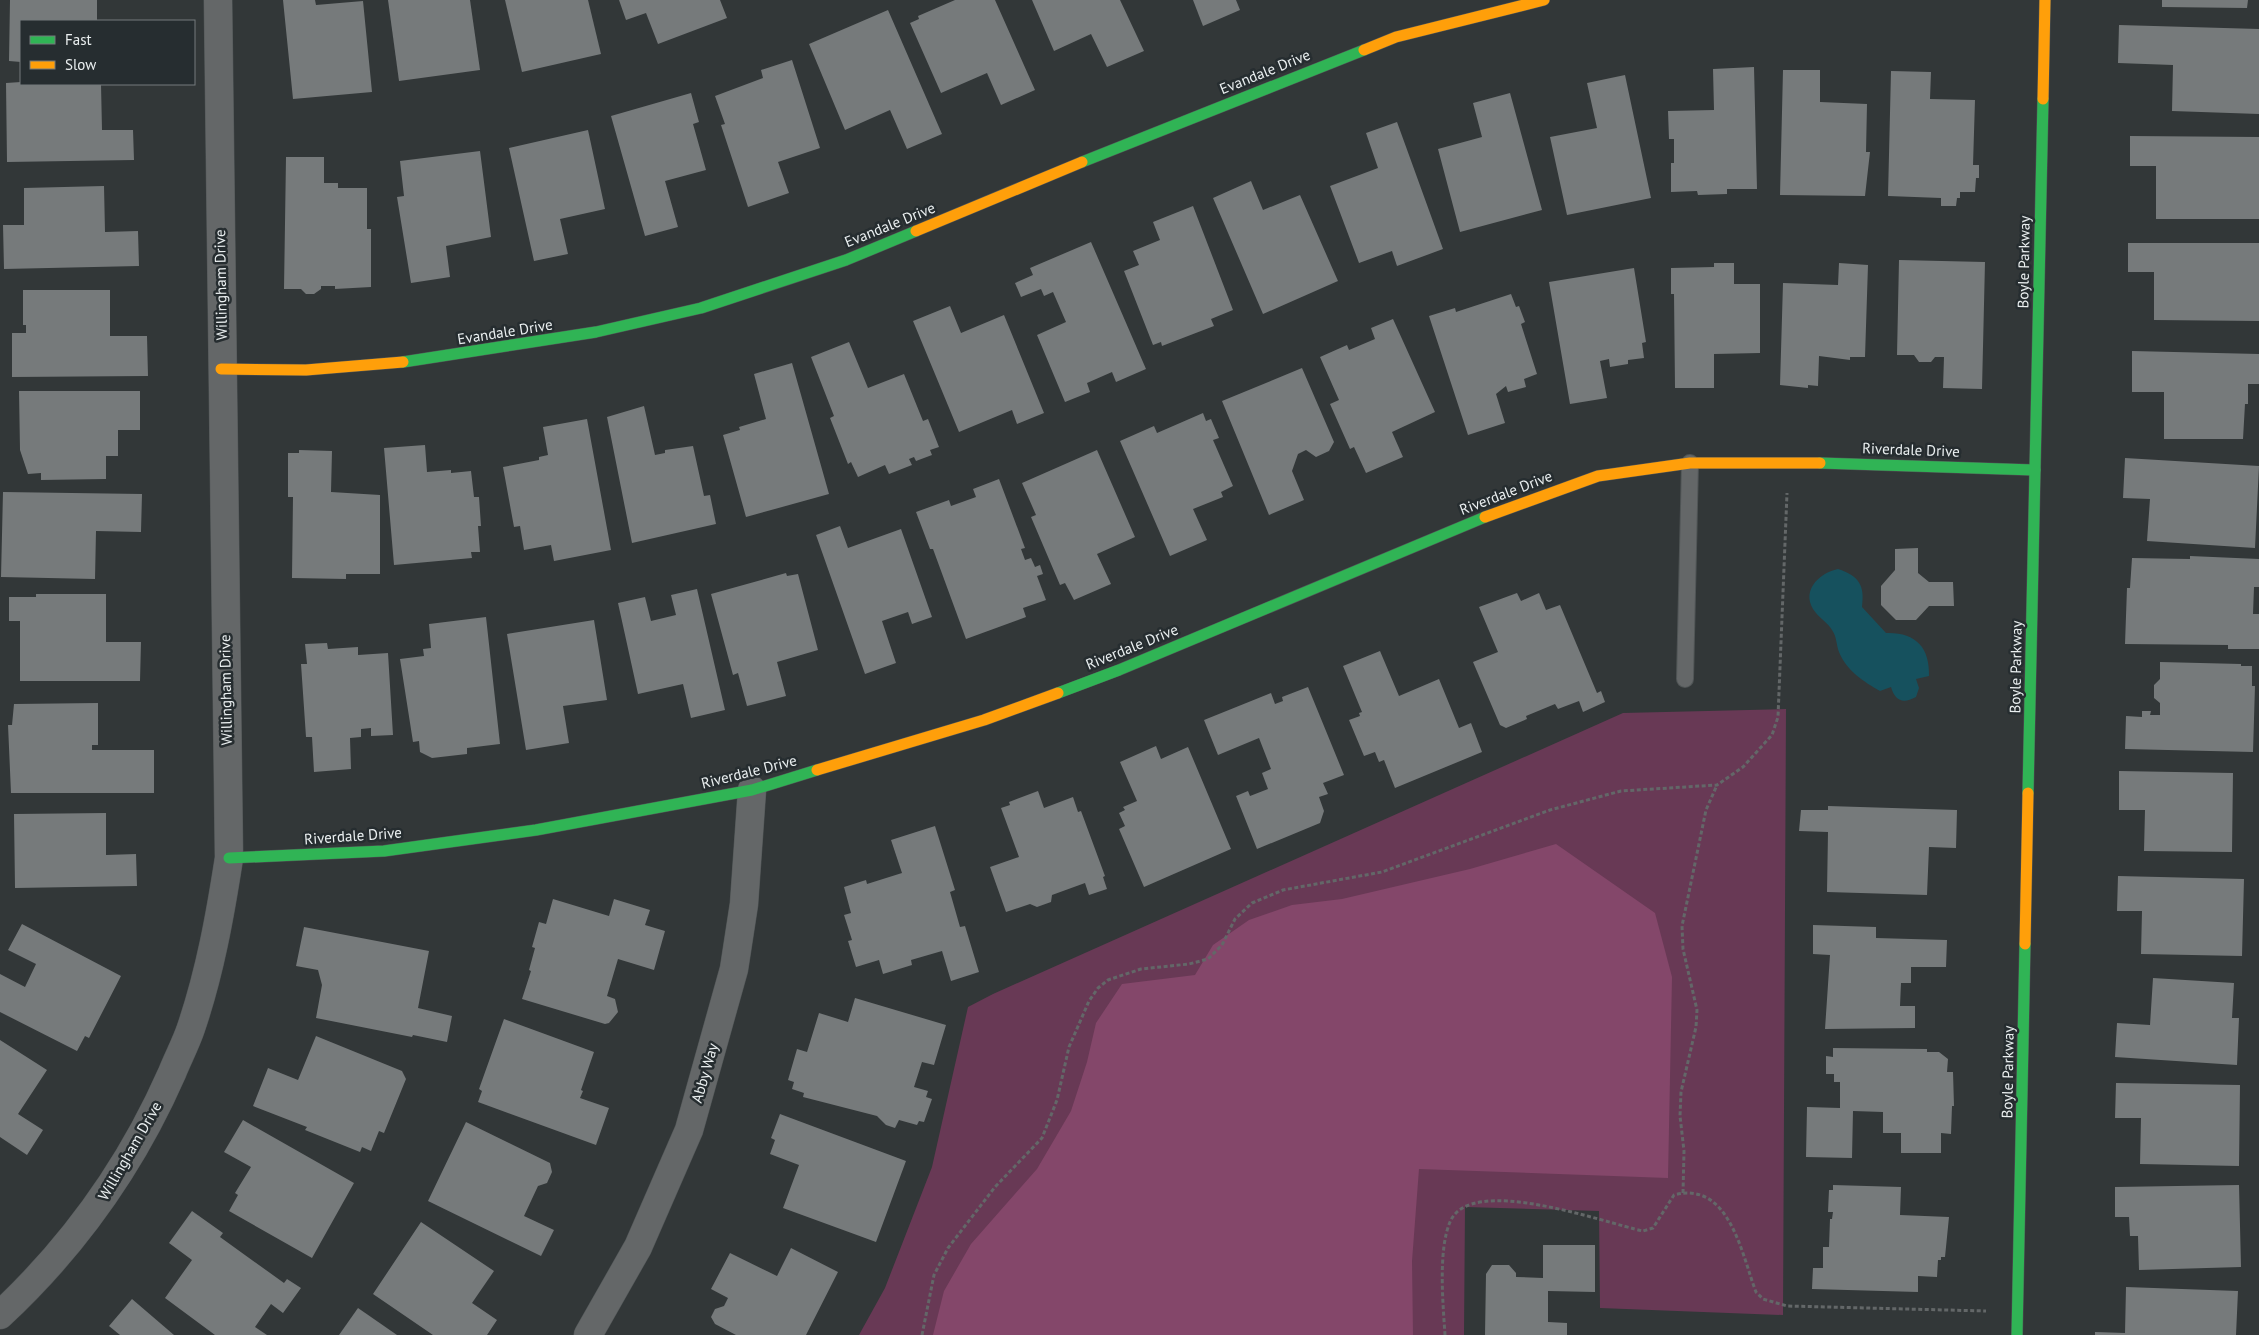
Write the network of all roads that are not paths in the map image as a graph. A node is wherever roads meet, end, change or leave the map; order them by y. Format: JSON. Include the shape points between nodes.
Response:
{"nodes":[{"id":1,"x":218,"y":0,"type":"edge"},
{"id":2,"x":1544,"y":0,"type":"edge"},
{"id":3,"x":2045,"y":0,"type":"edge"},
{"id":4,"x":221,"y":369,"type":"junction"},
{"id":5,"x":1690,"y":463,"type":"junction"},
{"id":6,"x":2035,"y":470,"type":"junction"},
{"id":7,"x":1685,"y":679,"type":"dead end"},
{"id":8,"x":752,"y":790,"type":"junction"},
{"id":9,"x":229,"y":858,"type":"junction"},
{"id":10,"x":0,"y":1315,"type":"edge"},
{"id":11,"x":588,"y":1335,"type":"edge"},
{"id":12,"x":2017,"y":1335,"type":"edge"}],
"edges":[{"from":1,"to":4,"type":"street","name":"Willingham Drive"},
{"from":2,"to":4,"type":"street","name":"Evandale Drive","via":[[1396,37],[846,260],[701,308],[596,332],[409,361],[306,370]]},
{"from":3,"to":6,"type":"street","name":"Boyle Parkway"},
{"from":4,"to":9,"type":"street","name":"Willingham Drive"},
{"from":5,"to":6,"type":"street","name":"Riverdale Drive","via":[[1788,461]]},
{"from":5,"to":7,"type":"lane"},
{"from":5,"to":8,"type":"street","name":"Riverdale Drive","via":[[1598,476],[1510,506],[1119,670],[984,720]]},
{"from":6,"to":12,"type":"street","name":"Boyle Parkway"},
{"from":8,"to":9,"type":"street","name":"Riverdale Drive","via":[[536,830],[384,850]]},
{"from":8,"to":11,"type":"street","name":"Abby Way","via":[[744,904],[734,969],[689,1130],[638,1247]]},
{"from":9,"to":10,"type":"street","name":"Willingham Drive","via":[[216,942],[191,1029],[153,1115],[99,1203],[34,1283]]}]}
